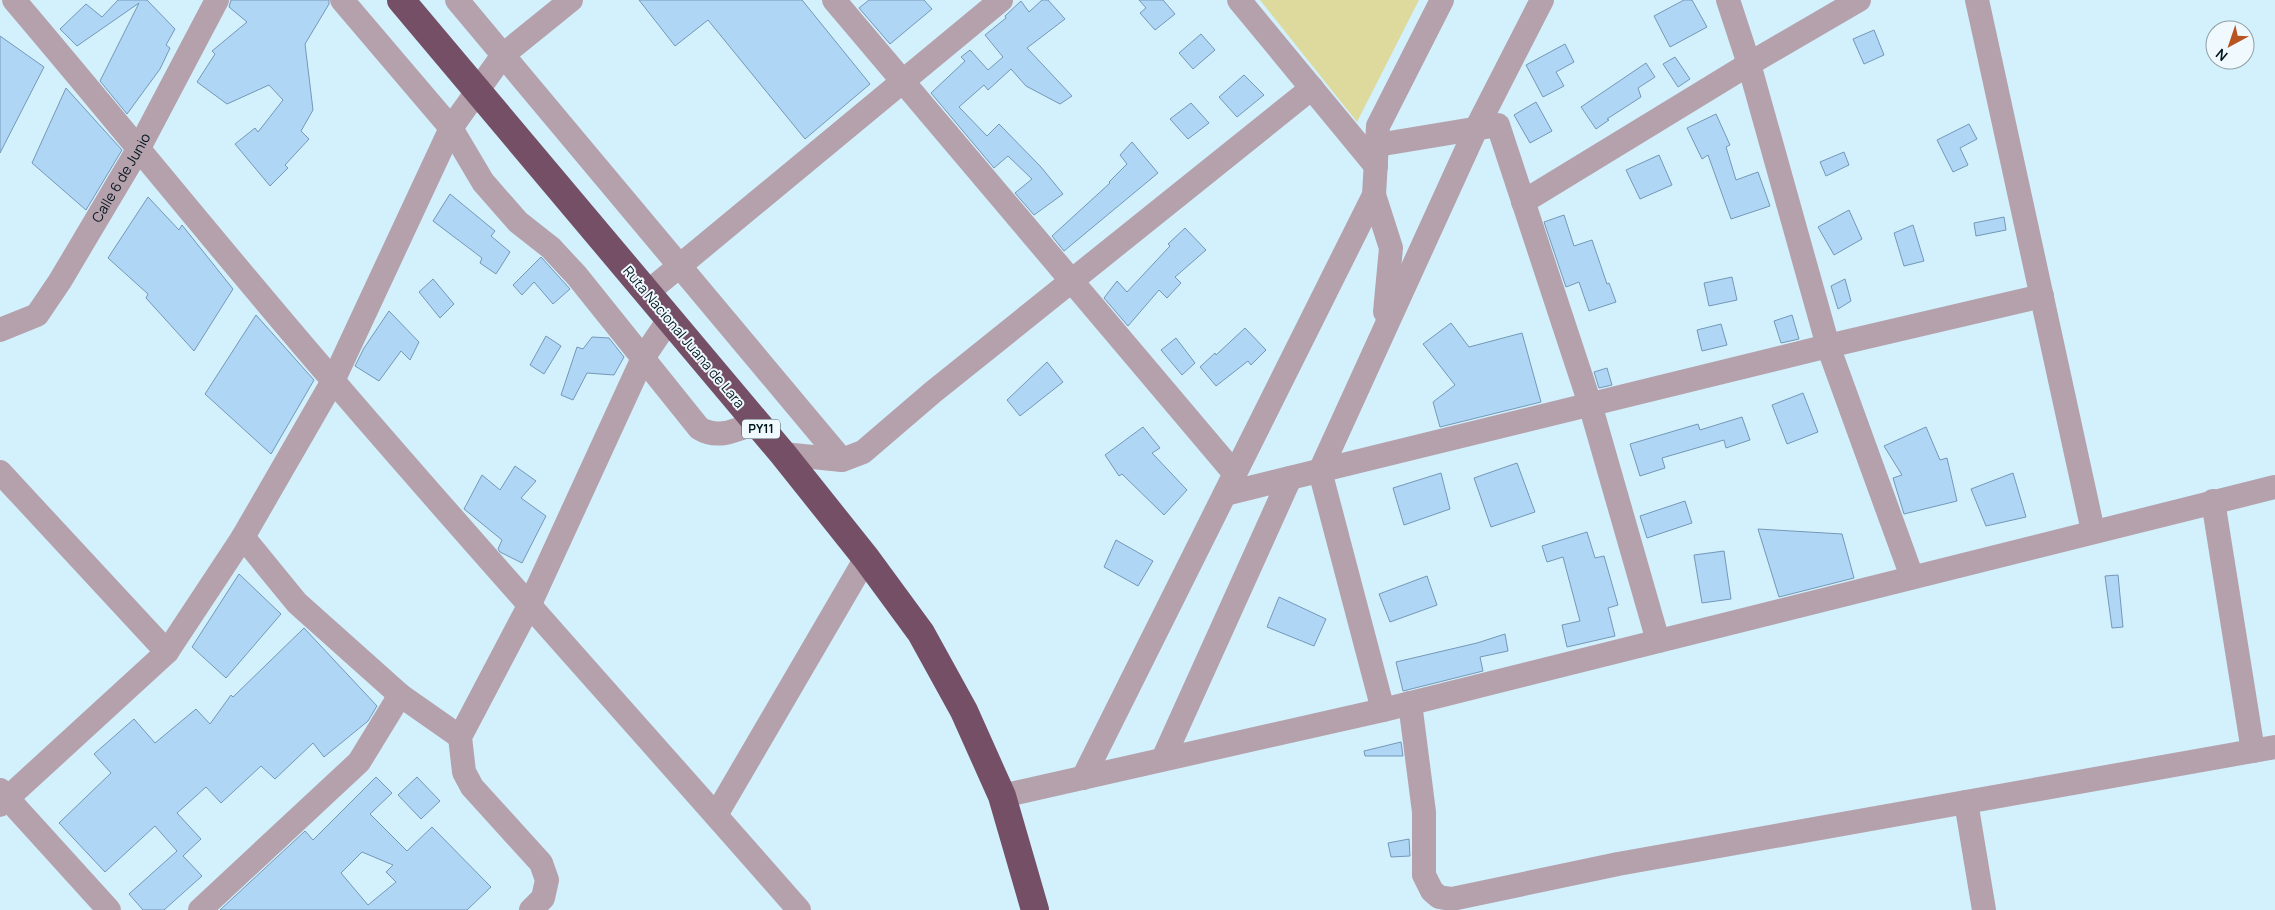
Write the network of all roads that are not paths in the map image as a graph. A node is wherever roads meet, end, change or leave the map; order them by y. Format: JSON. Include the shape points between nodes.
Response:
{"nodes":[{"id":1,"x":14,"y":0,"type":"edge"},
{"id":2,"x":217,"y":0,"type":"edge"},
{"id":3,"x":342,"y":0,"type":"edge"},
{"id":4,"x":401,"y":0,"type":"edge"},
{"id":5,"x":456,"y":0,"type":"edge"},
{"id":6,"x":570,"y":0,"type":"edge"},
{"id":7,"x":834,"y":0,"type":"edge"},
{"id":8,"x":1001,"y":0,"type":"edge"},
{"id":9,"x":1239,"y":0,"type":"edge"},
{"id":10,"x":1442,"y":0,"type":"edge"},
{"id":11,"x":1542,"y":0,"type":"edge"},
{"id":12,"x":1728,"y":0,"type":"edge"},
{"id":13,"x":1859,"y":0,"type":"edge"},
{"id":14,"x":1977,"y":0,"type":"edge"},
{"id":15,"x":504,"y":55,"type":"junction"},
{"id":16,"x":1749,"y":64,"type":"junction"},
{"id":17,"x":903,"y":81,"type":"junction"},
{"id":18,"x":1312,"y":88,"type":"junction"},
{"id":19,"x":477,"y":91,"type":"junction"},
{"id":20,"x":451,"y":128,"type":"junction"},
{"id":21,"x":1476,"y":129,"type":"junction"},
{"id":22,"x":139,"y":148,"type":"junction"},
{"id":23,"x":1376,"y":155,"type":"junction"},
{"id":24,"x":1374,"y":195,"type":"junction"},
{"id":25,"x":1523,"y":202,"type":"junction"},
{"id":26,"x":680,"y":266,"type":"junction"},
{"id":27,"x":1071,"y":281,"type":"junction"},
{"id":28,"x":648,"y":292,"type":"junction"},
{"id":29,"x":2042,"y":296,"type":"junction"},
{"id":30,"x":670,"y":318,"type":"junction"},
{"id":31,"x":0,"y":330,"type":"edge"},
{"id":32,"x":1383,"y":331,"type":"junction"},
{"id":33,"x":1828,"y":346,"type":"junction"},
{"id":34,"x":643,"y":358,"type":"junction"},
{"id":35,"x":333,"y":381,"type":"junction"},
{"id":36,"x":1590,"y":404,"type":"junction"},
{"id":37,"x":755,"y":423,"type":"junction"},
{"id":38,"x":783,"y":454,"type":"junction"},
{"id":39,"x":842,"y":460,"type":"junction"},
{"id":40,"x":1320,"y":471,"type":"junction"},
{"id":41,"x":0,"y":472,"type":"edge"},
{"id":42,"x":1290,"y":478,"type":"junction"},
{"id":43,"x":1230,"y":484,"type":"junction"},
{"id":44,"x":2275,"y":486,"type":"edge"},
{"id":45,"x":2213,"y":501,"type":"junction"},
{"id":46,"x":2093,"y":531,"type":"junction"},
{"id":47,"x":243,"y":537,"type":"junction"},
{"id":48,"x":866,"y":558,"type":"junction"},
{"id":49,"x":1912,"y":577,"type":"junction"},
{"id":50,"x":529,"y":606,"type":"junction"},
{"id":51,"x":1658,"y":641,"type":"junction"},
{"id":52,"x":168,"y":652,"type":"junction"},
{"id":53,"x":400,"y":695,"type":"junction"},
{"id":54,"x":1410,"y":703,"type":"junction"},
{"id":55,"x":1383,"y":710,"type":"junction"},
{"id":56,"x":460,"y":737,"type":"junction"},
{"id":57,"x":2264,"y":749,"type":"edge"},
{"id":58,"x":1163,"y":759,"type":"junction"},
{"id":59,"x":1083,"y":778,"type":"junction"},
{"id":60,"x":1002,"y":796,"type":"junction"},
{"id":61,"x":3,"y":798,"type":"edge"},
{"id":62,"x":1966,"y":802,"type":"junction"},
{"id":63,"x":716,"y":815,"type":"junction"},
{"id":64,"x":109,"y":910,"type":"edge"},
{"id":65,"x":200,"y":910,"type":"edge"},
{"id":66,"x":531,"y":910,"type":"edge"},
{"id":67,"x":799,"y":910,"type":"edge"},
{"id":68,"x":1035,"y":910,"type":"edge"},
{"id":69,"x":1984,"y":910,"type":"edge"}],
"edges":[{"from":1,"to":22,"type":"street"},
{"from":2,"to":22,"type":"street","name":"Calle 6 de Junio"},
{"from":3,"to":20,"type":"street"},
{"from":4,"to":19,"type":"highway","name":"Ruta Nacional Juana de Lara","number":"PY11"},
{"from":5,"to":15,"type":"street"},
{"from":6,"to":15,"type":"street"},
{"from":7,"to":17,"type":"street"},
{"from":8,"to":17,"type":"street"},
{"from":9,"to":18,"type":"street"},
{"from":10,"to":23,"type":"street","via":[[1378,126]]},
{"from":11,"to":21,"type":"street"},
{"from":12,"to":16,"type":"street"},
{"from":13,"to":16,"type":"street"},
{"from":14,"to":29,"type":"street"},
{"from":15,"to":19,"type":"street"},
{"from":15,"to":26,"type":"street"},
{"from":16,"to":25,"type":"street"},
{"from":16,"to":33,"type":"street"},
{"from":17,"to":26,"type":"street"},
{"from":17,"to":27,"type":"street"},
{"from":18,"to":23,"type":"street"},
{"from":18,"to":27,"type":"street"},
{"from":19,"to":20,"type":"street"},
{"from":19,"to":28,"type":"highway","name":"Ruta Nacional Juana de Lara","number":"PY11"},
{"from":20,"to":34,"type":"street","via":[[483,182],[518,222],[551,248],[577,276]]},
{"from":20,"to":35,"type":"street"},
{"from":21,"to":23,"type":"street"},
{"from":21,"to":25,"type":"street","via":[[1498,125]]},
{"from":21,"to":32,"type":"street"},
{"from":22,"to":31,"type":"street","name":"Calle 6 de Junio","via":[[37,315]]},
{"from":22,"to":35,"type":"street"},
{"from":23,"to":24,"type":"street"},
{"from":24,"to":32,"type":"street","via":[[1391,248]]},
{"from":24,"to":43,"type":"street"},
{"from":25,"to":36,"type":"street"},
{"from":26,"to":28,"type":"street"},
{"from":26,"to":39,"type":"street"},
{"from":27,"to":39,"type":"street","via":[[863,452]]},
{"from":27,"to":43,"type":"street"},
{"from":28,"to":30,"type":"highway","name":"Ruta Nacional Juana de Lara","number":"PY11"},
{"from":29,"to":33,"type":"street"},
{"from":29,"to":46,"type":"street"},
{"from":30,"to":34,"type":"street"},
{"from":30,"to":37,"type":"highway","name":"Ruta Nacional Juana de Lara","number":"PY11"},
{"from":32,"to":40,"type":"street"},
{"from":33,"to":36,"type":"street"},
{"from":33,"to":49,"type":"street"},
{"from":34,"to":37,"type":"street","via":[[699,428],[707,433],[720,435]]},
{"from":34,"to":50,"type":"street"},
{"from":35,"to":47,"type":"street"},
{"from":35,"to":50,"type":"street"},
{"from":36,"to":40,"type":"street"},
{"from":36,"to":51,"type":"street"},
{"from":37,"to":38,"type":"highway","name":"Ruta Nacional Juana de Lara","number":"PY11"},
{"from":38,"to":39,"type":"street"},
{"from":38,"to":48,"type":"highway","name":"Ruta Nacional Juana de Lara","number":"PY11"},
{"from":40,"to":42,"type":"street"},
{"from":40,"to":55,"type":"street"},
{"from":41,"to":52,"type":"street"},
{"from":42,"to":43,"type":"street"},
{"from":42,"to":58,"type":"street"},
{"from":43,"to":59,"type":"street"},
{"from":44,"to":45,"type":"street"},
{"from":45,"to":46,"type":"street"},
{"from":45,"to":57,"type":"street"},
{"from":46,"to":49,"type":"street"},
{"from":47,"to":52,"type":"street"},
{"from":47,"to":53,"type":"street","via":[[297,604]]},
{"from":48,"to":60,"type":"highway","name":"Ruta Nacional Juana de Lara","number":"PY11","via":[[921,633],[964,711]]},
{"from":48,"to":63,"type":"street"},
{"from":49,"to":51,"type":"street"},
{"from":50,"to":56,"type":"street"},
{"from":50,"to":63,"type":"street"},
{"from":51,"to":54,"type":"street"},
{"from":52,"to":61,"type":"street"},
{"from":53,"to":56,"type":"street"},
{"from":53,"to":65,"type":"street","via":[[359,762]]},
{"from":54,"to":55,"type":"street"},
{"from":54,"to":62,"type":"street","via":[[1424,812],[1424,875],[1439,897],[1452,899],[1618,864]]},
{"from":55,"to":58,"type":"street"},
{"from":56,"to":66,"type":"street","via":[[464,772],[472,787],[542,863],[547,880],[543,898]]},
{"from":57,"to":62,"type":"street"},
{"from":58,"to":59,"type":"street"},
{"from":59,"to":60,"type":"street"},
{"from":60,"to":68,"type":"highway","name":"Ruta Nacional Juana de Lara","number":"PY11"},
{"from":61,"to":64,"type":"street"},
{"from":62,"to":69,"type":"street"},
{"from":63,"to":67,"type":"street"}]}
